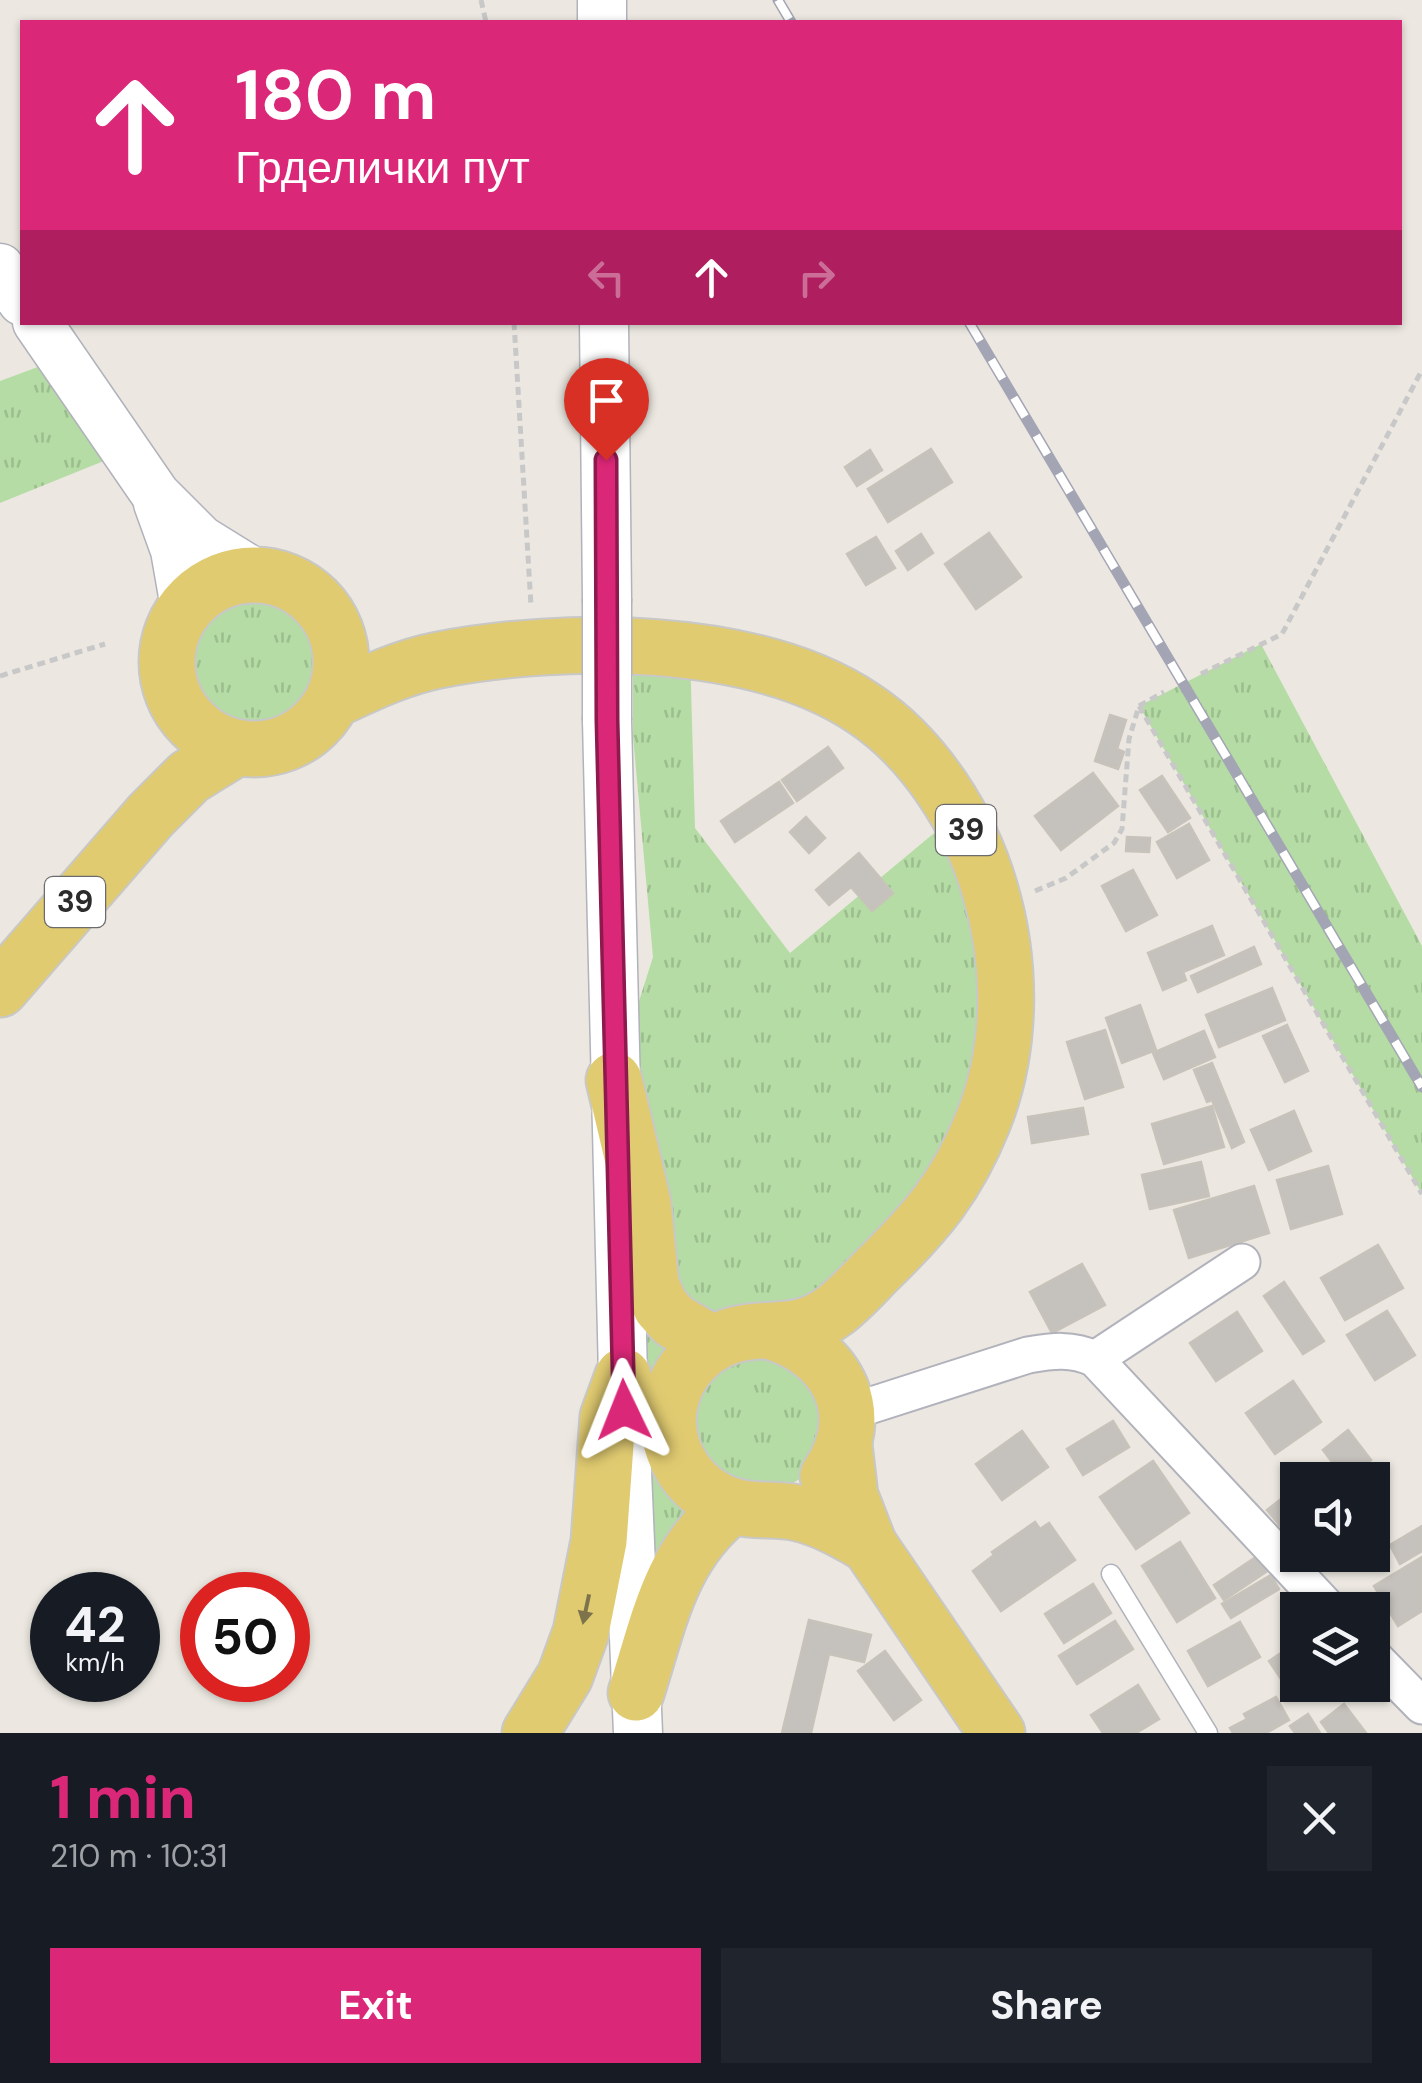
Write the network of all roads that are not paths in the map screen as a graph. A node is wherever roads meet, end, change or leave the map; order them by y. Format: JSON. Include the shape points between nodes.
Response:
{"nodes":[{"id":1,"x":0,"y":268,"type":"edge"},
{"id":2,"x":20,"y":298,"type":"edge"},
{"id":3,"x":39,"y":325,"type":"edge"},
{"id":4,"x":604,"y":325,"type":"edge"},
{"id":5,"x":156,"y":495,"type":"junction"},
{"id":6,"x":256,"y":574,"type":"junction"},
{"id":7,"x":185,"y":607,"type":"junction"},
{"id":8,"x":335,"y":628,"type":"junction"},
{"id":9,"x":437,"y":660,"type":"junction"},
{"id":10,"x":333,"y":700,"type":"junction"},
{"id":11,"x":182,"y":713,"type":"junction"},
{"id":12,"x":236,"y":748,"type":"junction"},
{"id":13,"x":151,"y":815,"type":"junction"},
{"id":14,"x":0,"y":989,"type":"edge"},
{"id":15,"x":614,"y":1080,"type":"junction"},
{"id":16,"x":1242,"y":1262,"type":"dead end"},
{"id":17,"x":848,"y":1299,"type":"junction"},
{"id":18,"x":772,"y":1332,"type":"junction"},
{"id":19,"x":713,"y":1344,"type":"junction"},
{"id":20,"x":1095,"y":1359,"type":"junction"},
{"id":21,"x":623,"y":1376,"type":"junction"},
{"id":22,"x":841,"y":1410,"type":"junction"},
{"id":23,"x":751,"y":1508,"type":"junction"},
{"id":24,"x":869,"y":1545,"type":"junction"},
{"id":25,"x":1112,"y":1574,"type":"dead end"},
{"id":26,"x":1313,"y":1592,"type":"edge"},
{"id":27,"x":1390,"y":1673,"type":"edge"},
{"id":28,"x":1422,"y":1706,"type":"edge"},
{"id":29,"x":637,"y":1713,"type":"edge"},
{"id":30,"x":530,"y":1733,"type":"edge"},
{"id":31,"x":997,"y":1733,"type":"edge"},
{"id":32,"x":1208,"y":1733,"type":"edge"}],
"edges":[{"from":1,"to":2,"type":"main road"},
{"from":3,"to":5,"type":"main road"},
{"from":4,"to":15,"type":"main road","bridge":true},
{"from":5,"to":6,"type":"main road","via":[[201,540]]},
{"from":5,"to":7,"type":"main road"},
{"from":6,"to":7,"type":"main road","via":[[216,582]]},
{"from":6,"to":8,"type":"main road","via":[[303,589]]},
{"from":7,"to":11,"type":"main road","via":[[166,660]]},
{"from":8,"to":9,"type":"main road","via":[[385,649]]},
{"from":8,"to":10,"type":"main road","via":[[342,664]]},
{"from":9,"to":10,"type":"main road","number":"39"},
{"from":9,"to":17,"type":"main road","number":"39","via":[[634,646],[792,674],[864,708],[895,734],[958,814],[996,908],[1006,1008],[1002,1052],[984,1119],[961,1169],[926,1221]]},
{"from":10,"to":12,"type":"main road","number":"39","via":[[293,740],[265,749]]},
{"from":11,"to":12,"type":"main road","via":[[206,736]]},
{"from":11,"to":13,"type":"main road"},
{"from":12,"to":13,"type":"main road","number":"39","via":[[189,777]]},
{"from":13,"to":14,"type":"main road","number":"39"},
{"from":15,"to":19,"type":"main road","via":[[640,1187],[652,1285],[674,1320]]},
{"from":15,"to":21,"type":"main road"},
{"from":16,"to":20,"type":"street"},
{"from":17,"to":18,"type":"main road","via":[[813,1323]]},
{"from":17,"to":22,"type":"main road","number":"39","via":[[832,1342]]},
{"from":18,"to":19,"type":"main road"},
{"from":18,"to":22,"type":"main road","via":[[808,1346]]},
{"from":19,"to":23,"type":"main road","via":[[683,1372],[669,1431],[690,1478],[714,1498]]},
{"from":20,"to":22,"type":"street","via":[[1067,1351],[1028,1355]]},
{"from":20,"to":26,"type":"street"},
{"from":21,"to":29,"type":"main road"},
{"from":21,"to":30,"type":"main road","one_way":true,"via":[[608,1416],[599,1542],[581,1632],[566,1676]]},
{"from":22,"to":23,"type":"main road","via":[[838,1461],[816,1488],[787,1505]]},
{"from":22,"to":24,"type":"main road","via":[[850,1496]]},
{"from":23,"to":24,"type":"main road","via":[[822,1520]]},
{"from":23,"to":29,"type":"main road","via":[[701,1533],[678,1569]]},
{"from":24,"to":31,"type":"main road"},
{"from":25,"to":32,"type":"lane"},
{"from":27,"to":28,"type":"street"}]}
